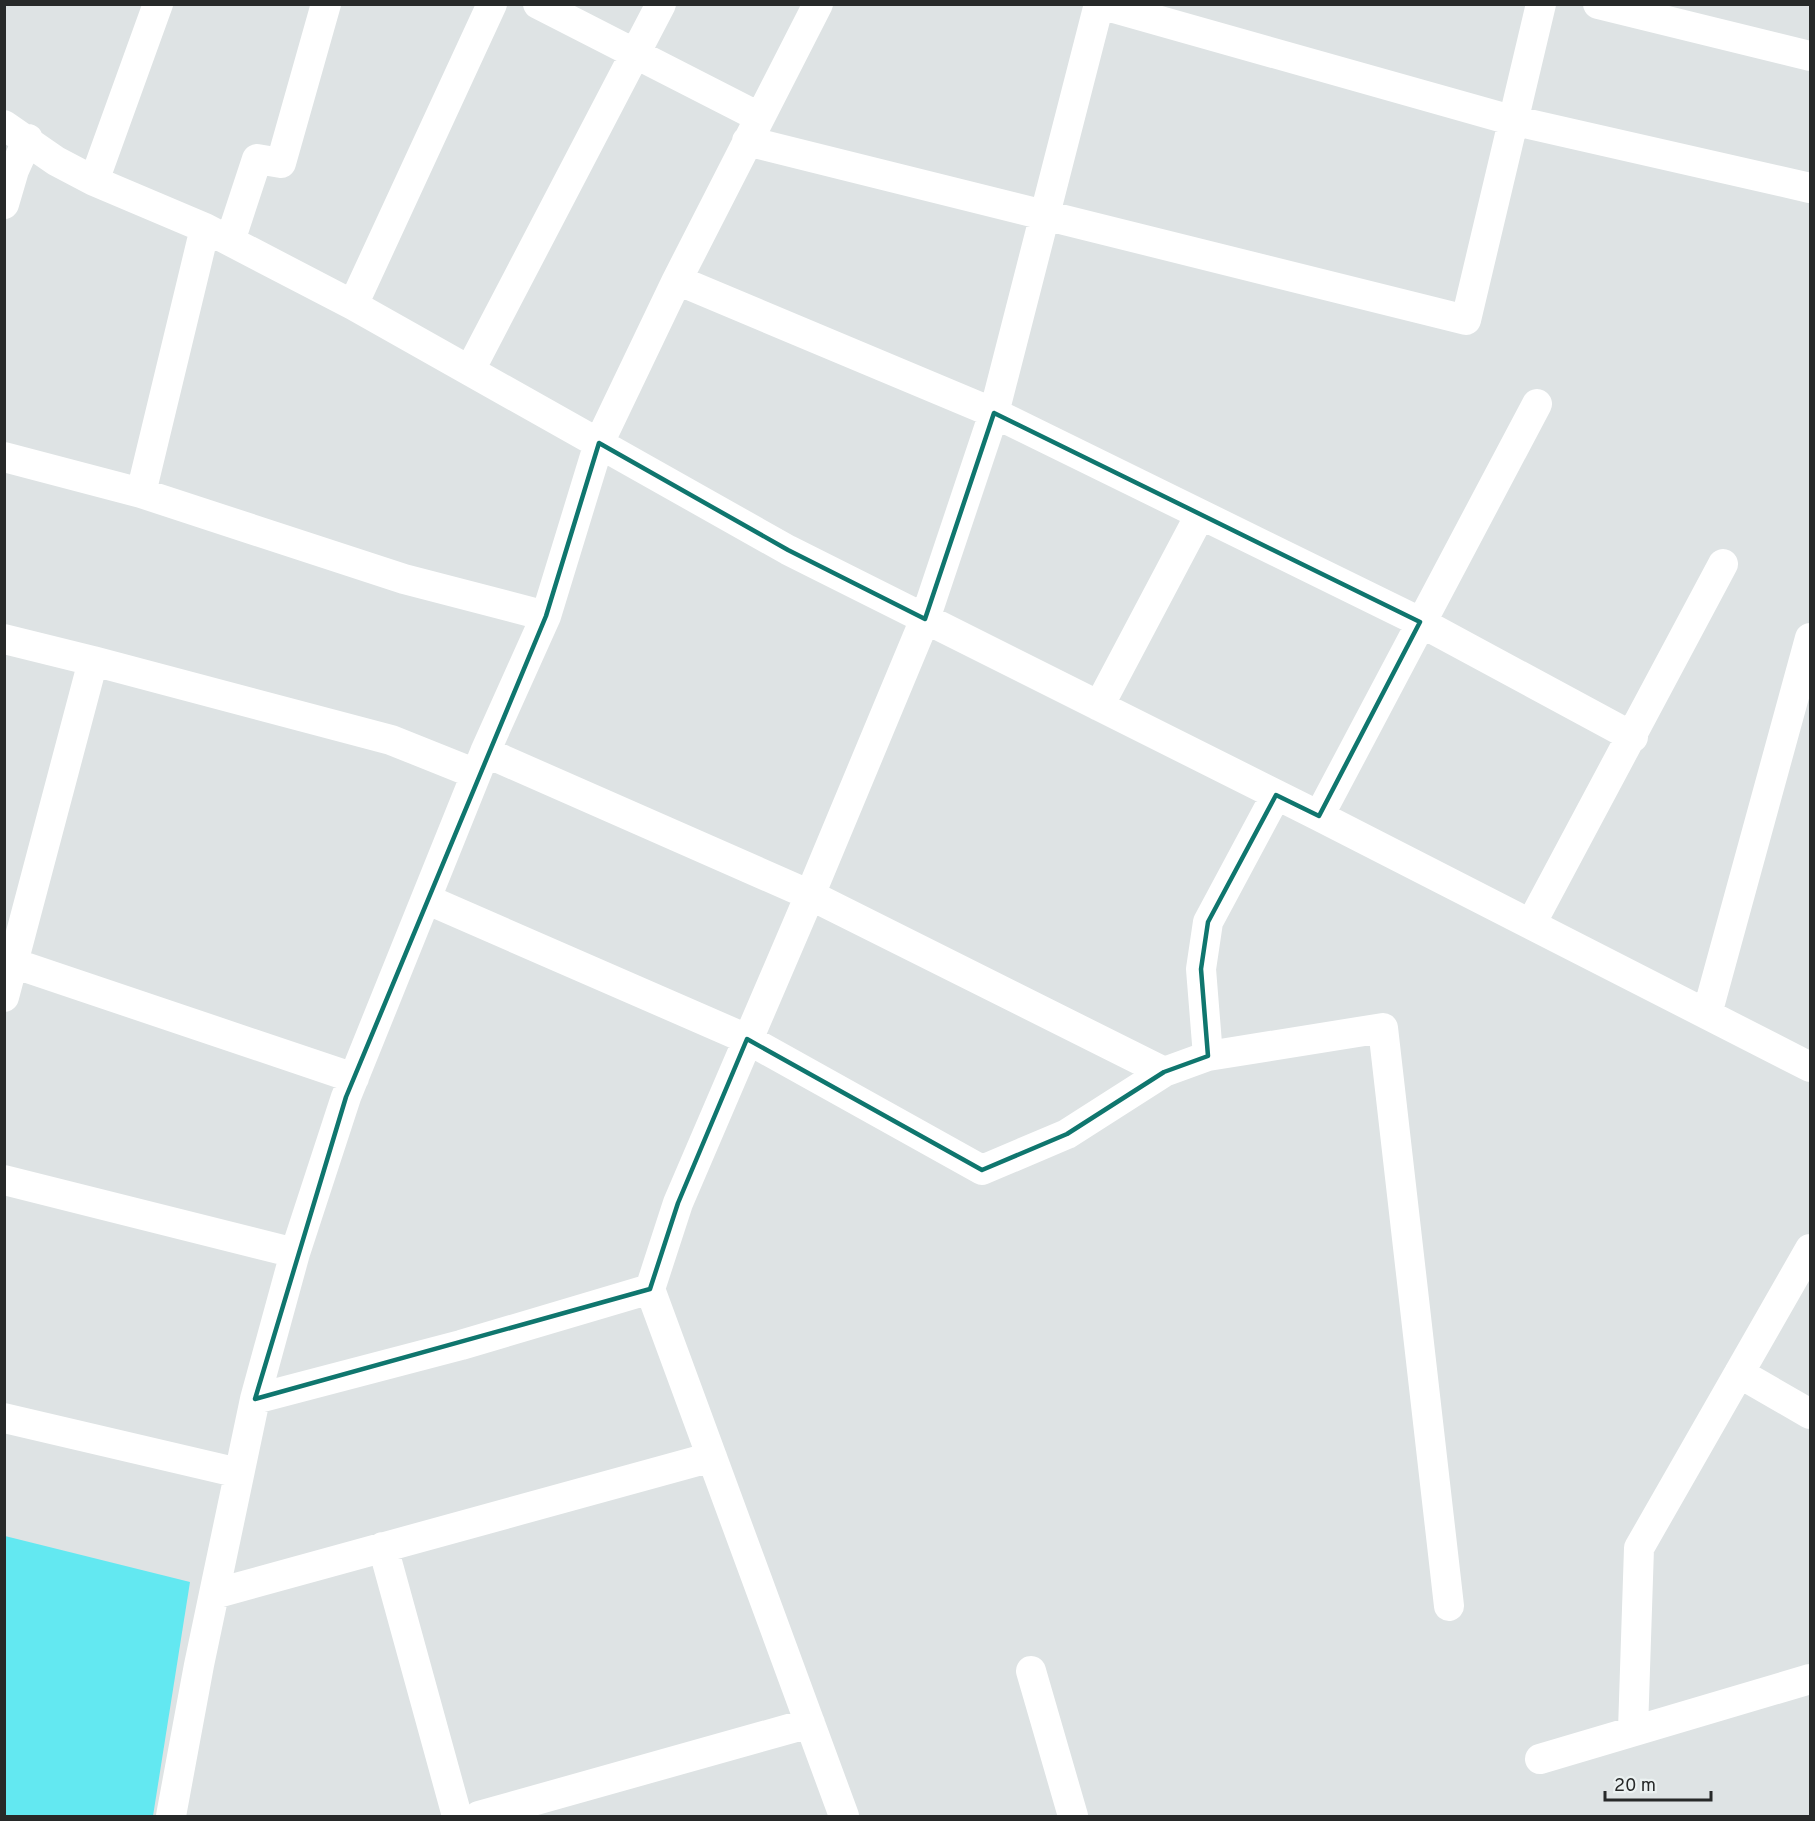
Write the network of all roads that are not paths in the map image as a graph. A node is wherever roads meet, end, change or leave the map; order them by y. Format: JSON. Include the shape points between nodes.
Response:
{"nodes":[{"id":1,"x":158,"y":4,"type":"edge"},
{"id":2,"x":326,"y":4,"type":"edge"},
{"id":3,"x":492,"y":4,"type":"edge"},
{"id":4,"x":538,"y":4,"type":"edge"},
{"id":5,"x":661,"y":4,"type":"edge"},
{"id":6,"x":818,"y":4,"type":"edge"},
{"id":7,"x":1100,"y":4,"type":"edge"},
{"id":8,"x":1540,"y":4,"type":"edge"},
{"id":9,"x":1598,"y":4,"type":"edge"},
{"id":10,"x":636,"y":53,"type":"junction"},
{"id":11,"x":1810,"y":56,"type":"edge"},
{"id":12,"x":1512,"y":120,"type":"junction"},
{"id":13,"x":753,"y":129,"type":"junction"},
{"id":14,"x":16,"y":132,"type":"edge"},
{"id":15,"x":94,"y":181,"type":"junction"},
{"id":16,"x":1810,"y":188,"type":"edge"},
{"id":17,"x":4,"y":204,"type":"edge"},
{"id":18,"x":1046,"y":214,"type":"junction"},
{"id":19,"x":217,"y":234,"type":"junction"},
{"id":20,"x":677,"y":280,"type":"junction"},
{"id":21,"x":353,"y":305,"type":"junction"},
{"id":22,"x":470,"y":370,"type":"junction"},
{"id":23,"x":1537,"y":404,"type":"dead end"},
{"id":24,"x":994,"y":413,"type":"junction"},
{"id":25,"x":599,"y":443,"type":"junction"},
{"id":26,"x":4,"y":457,"type":"edge"},
{"id":27,"x":141,"y":493,"type":"junction"},
{"id":28,"x":1200,"y":515,"type":"junction"},
{"id":29,"x":1723,"y":564,"type":"dead end"},
{"id":30,"x":546,"y":616,"type":"junction"},
{"id":31,"x":925,"y":619,"type":"junction"},
{"id":32,"x":1420,"y":622,"type":"junction"},
{"id":33,"x":1810,"y":638,"type":"edge"},
{"id":34,"x":4,"y":639,"type":"edge"},
{"id":35,"x":93,"y":661,"type":"junction"},
{"id":36,"x":1099,"y":706,"type":"junction"},
{"id":37,"x":1633,"y":737,"type":"junction"},
{"id":38,"x":481,"y":763,"type":"junction"},
{"id":39,"x":1276,"y":795,"type":"junction"},
{"id":40,"x":1318,"y":816,"type":"junction"},
{"id":41,"x":810,"y":895,"type":"junction"},
{"id":42,"x":426,"y":899,"type":"junction"},
{"id":43,"x":1531,"y":924,"type":"junction"},
{"id":44,"x":9,"y":961,"type":"edge"},
{"id":45,"x":4,"y":997,"type":"edge"},
{"id":46,"x":1707,"y":1014,"type":"junction"},
{"id":47,"x":747,"y":1039,"type":"junction"},
{"id":48,"x":1810,"y":1045,"type":"edge"},
{"id":49,"x":1769,"y":1046,"type":"junction"},
{"id":50,"x":1208,"y":1056,"type":"junction"},
{"id":51,"x":1810,"y":1067,"type":"edge"},
{"id":52,"x":1164,"y":1072,"type":"junction"},
{"id":53,"x":354,"y":1078,"type":"junction"},
{"id":54,"x":4,"y":1180,"type":"edge"},
{"id":55,"x":1810,"y":1249,"type":"edge"},
{"id":56,"x":295,"y":1253,"type":"junction"},
{"id":57,"x":650,"y":1289,"type":"junction"},
{"id":58,"x":1739,"y":1373,"type":"junction"},
{"id":59,"x":255,"y":1399,"type":"junction"},
{"id":60,"x":1810,"y":1414,"type":"edge"},
{"id":61,"x":4,"y":1418,"type":"edge"},
{"id":62,"x":712,"y":1457,"type":"junction"},
{"id":63,"x":239,"y":1473,"type":"junction"},
{"id":64,"x":383,"y":1547,"type":"junction"},
{"id":65,"x":214,"y":1594,"type":"junction"},
{"id":66,"x":1449,"y":1606,"type":"dead end"},
{"id":67,"x":1031,"y":1671,"type":"dead end"},
{"id":68,"x":1810,"y":1679,"type":"edge"},
{"id":69,"x":810,"y":1723,"type":"junction"},
{"id":70,"x":1633,"y":1730,"type":"junction"},
{"id":71,"x":1540,"y":1759,"type":"dead end"},
{"id":72,"x":171,"y":1816,"type":"edge"},
{"id":73,"x":457,"y":1816,"type":"edge"},
{"id":74,"x":479,"y":1816,"type":"edge"},
{"id":75,"x":844,"y":1816,"type":"edge"},
{"id":76,"x":1073,"y":1816,"type":"edge"}],
"edges":[{"from":1,"to":15,"type":"street"},
{"from":2,"to":19,"type":"street","via":[[281,162],[257,159]]},
{"from":3,"to":21,"type":"street"},
{"from":4,"to":10,"type":"street"},
{"from":5,"to":10,"type":"street"},
{"from":6,"to":13,"type":"street"},
{"from":7,"to":12,"type":"street"},
{"from":7,"to":18,"type":"street"},
{"from":8,"to":12,"type":"street"},
{"from":9,"to":11,"type":"street"},
{"from":10,"to":13,"type":"street"},
{"from":10,"to":22,"type":"street"},
{"from":12,"to":16,"type":"street"},
{"from":12,"to":18,"type":"street","via":[[1466,320]]},
{"from":13,"to":18,"type":"street"},
{"from":13,"to":20,"type":"street"},
{"from":14,"to":15,"type":"street"},
{"from":14,"to":17,"type":"street","via":[[14,170]]},
{"from":15,"to":19,"type":"street"},
{"from":18,"to":24,"type":"street"},
{"from":19,"to":21,"type":"street"},
{"from":19,"to":27,"type":"street"},
{"from":20,"to":24,"type":"street"},
{"from":20,"to":25,"type":"street"},
{"from":21,"to":22,"type":"street"},
{"from":22,"to":25,"type":"street"},
{"from":23,"to":32,"type":"street"},
{"from":24,"to":28,"type":"street"},
{"from":24,"to":31,"type":"street"},
{"from":25,"to":30,"type":"street"},
{"from":25,"to":31,"type":"street","via":[[788,550]]},
{"from":26,"to":27,"type":"street"},
{"from":27,"to":30,"type":"street","via":[[404,579]]},
{"from":28,"to":32,"type":"street"},
{"from":28,"to":36,"type":"street"},
{"from":29,"to":37,"type":"street"},
{"from":30,"to":38,"type":"street"},
{"from":31,"to":36,"type":"street"},
{"from":31,"to":41,"type":"street"},
{"from":32,"to":37,"type":"street"},
{"from":32,"to":40,"type":"street"},
{"from":33,"to":46,"type":"street"},
{"from":34,"to":35,"type":"street"},
{"from":35,"to":38,"type":"street"},
{"from":35,"to":44,"type":"street"},
{"from":36,"to":39,"type":"street"},
{"from":37,"to":43,"type":"street"},
{"from":38,"to":41,"type":"street"},
{"from":38,"to":42,"type":"street"},
{"from":39,"to":40,"type":"street"},
{"from":39,"to":50,"type":"street","via":[[1208,922],[1202,969]]},
{"from":40,"to":43,"type":"street"},
{"from":41,"to":47,"type":"street"},
{"from":41,"to":52,"type":"street"},
{"from":42,"to":47,"type":"street"},
{"from":42,"to":53,"type":"street"},
{"from":43,"to":46,"type":"street"},
{"from":44,"to":45,"type":"street"},
{"from":44,"to":53,"type":"street"},
{"from":46,"to":49,"type":"street"},
{"from":47,"to":52,"type":"street","via":[[982,1170],[1067,1134]]},
{"from":47,"to":57,"type":"street","via":[[678,1203]]},
{"from":48,"to":49,"type":"street"},
{"from":49,"to":51,"type":"street"},
{"from":50,"to":52,"type":"street"},
{"from":50,"to":66,"type":"street","via":[[1383,1028]]},
{"from":53,"to":56,"type":"street"},
{"from":54,"to":56,"type":"street"},
{"from":55,"to":58,"type":"street"},
{"from":56,"to":59,"type":"street"},
{"from":57,"to":59,"type":"street"},
{"from":57,"to":62,"type":"street"},
{"from":58,"to":60,"type":"street"},
{"from":58,"to":70,"type":"street","via":[[1639,1548]]},
{"from":59,"to":63,"type":"street"},
{"from":61,"to":63,"type":"street"},
{"from":62,"to":64,"type":"street"},
{"from":62,"to":69,"type":"street"},
{"from":63,"to":65,"type":"street"},
{"from":64,"to":65,"type":"street"},
{"from":64,"to":73,"type":"street"},
{"from":65,"to":72,"type":"street"},
{"from":67,"to":76,"type":"street"},
{"from":68,"to":70,"type":"street"},
{"from":69,"to":74,"type":"street"},
{"from":69,"to":75,"type":"street"},
{"from":70,"to":71,"type":"street"}]}
